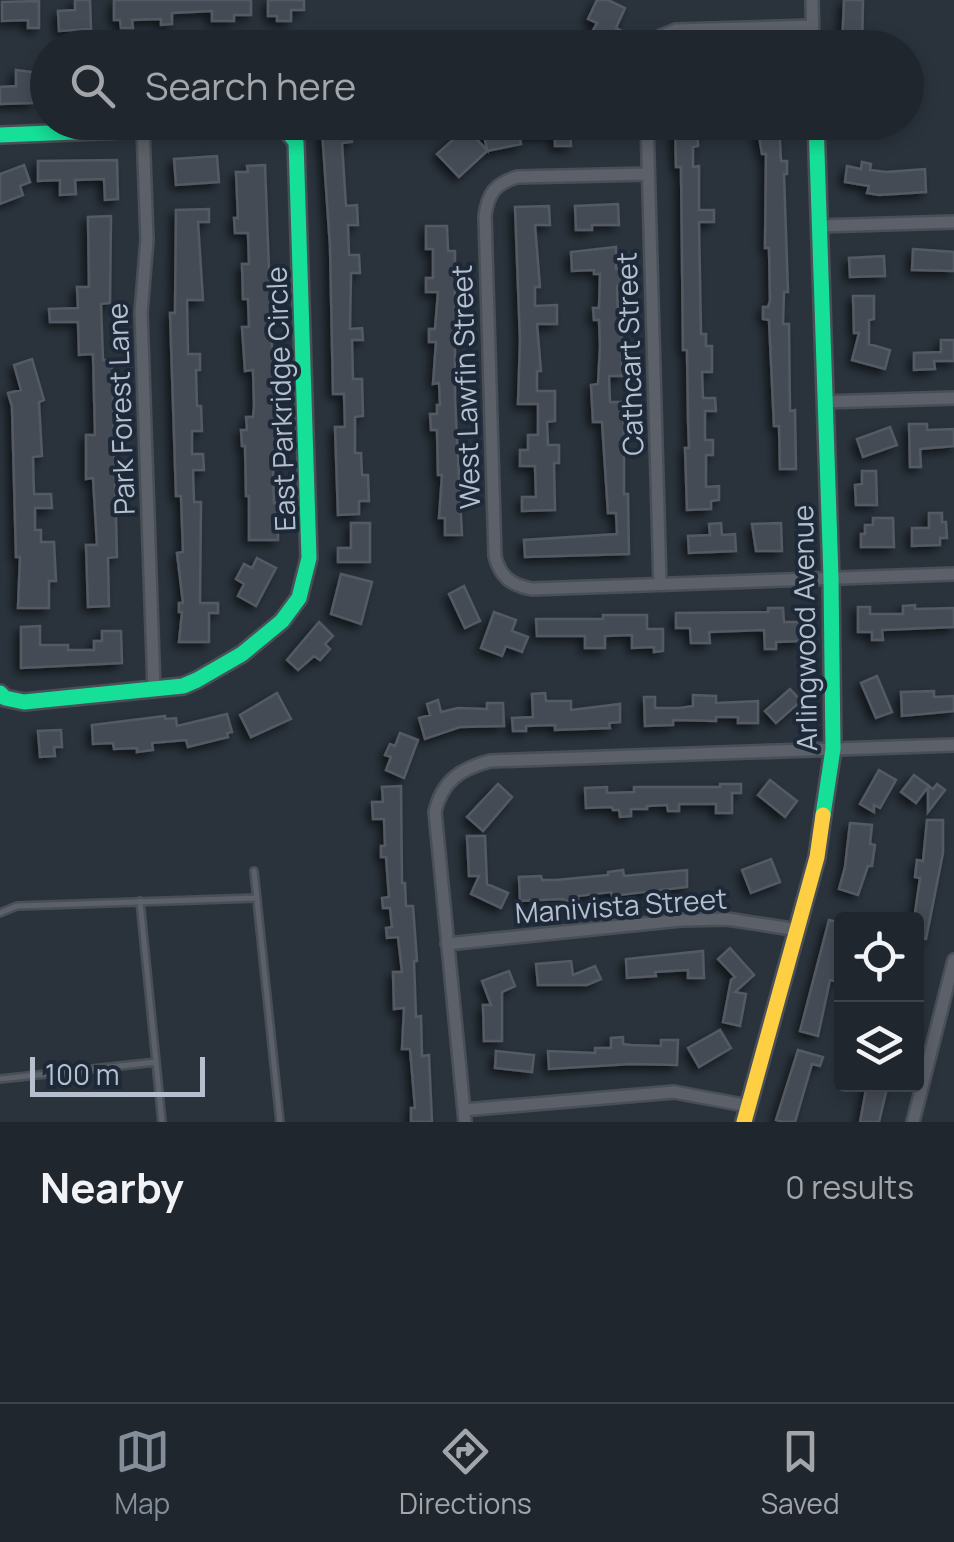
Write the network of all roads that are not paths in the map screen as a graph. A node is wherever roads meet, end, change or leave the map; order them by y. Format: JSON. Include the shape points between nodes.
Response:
{"nodes":[{"id":1,"x":812,"y":0,"type":"edge"},
{"id":2,"x":812,"y":26,"type":"junction"},
{"id":3,"x":676,"y":30,"type":"edge"},
{"id":4,"x":812,"y":30,"type":"edge"},
{"id":5,"x":30,"y":135,"type":"edge"},
{"id":6,"x":0,"y":136,"type":"edge"},
{"id":7,"x":143,"y":140,"type":"edge"},
{"id":8,"x":292,"y":140,"type":"edge"},
{"id":9,"x":647,"y":140,"type":"edge"},
{"id":10,"x":817,"y":140,"type":"edge"},
{"id":11,"x":648,"y":174,"type":"junction"},
{"id":12,"x":954,"y":222,"type":"edge"},
{"id":13,"x":819,"y":226,"type":"junction"},
{"id":14,"x":954,"y":398,"type":"edge"},
{"id":15,"x":824,"y":402,"type":"junction"},
{"id":16,"x":954,"y":574,"type":"edge"},
{"id":17,"x":831,"y":578,"type":"junction"},
{"id":18,"x":660,"y":584,"type":"junction"},
{"id":19,"x":154,"y":689,"type":"junction"},
{"id":20,"x":0,"y":693,"type":"edge"},
{"id":21,"x":954,"y":745,"type":"edge"},
{"id":22,"x":833,"y":749,"type":"junction"},
{"id":23,"x":254,"y":871,"type":"dead end"},
{"id":24,"x":257,"y":898,"type":"junction"},
{"id":25,"x":140,"y":902,"type":"junction"},
{"id":26,"x":0,"y":913,"type":"edge"},
{"id":27,"x":798,"y":930,"type":"junction"},
{"id":28,"x":447,"y":944,"type":"junction"},
{"id":29,"x":954,"y":960,"type":"edge"},
{"id":30,"x":156,"y":1062,"type":"junction"},
{"id":31,"x":0,"y":1078,"type":"edge"},
{"id":32,"x":746,"y":1114,"type":"edge"},
{"id":33,"x":465,"y":1116,"type":"edge"},
{"id":34,"x":162,"y":1122,"type":"edge"},
{"id":35,"x":280,"y":1122,"type":"edge"},
{"id":36,"x":913,"y":1122,"type":"edge"}],
"edges":[{"from":1,"to":2,"type":"street"},
{"from":2,"to":3,"type":"street"},
{"from":2,"to":4,"type":"street"},
{"from":5,"to":6,"type":"street"},
{"from":7,"to":19,"type":"street","name":"Park Forest Lane","via":[[141,312]]},
{"from":8,"to":19,"type":"street","name":"East Parkridge Circle","via":[[310,558],[292,610],[253,644],[206,676]]},
{"from":9,"to":11,"type":"street","name":"Cathcart Street"},
{"from":10,"to":13,"type":"street","name":"Arlingwood Avenue"},
{"from":11,"to":18,"type":"street","name":"Cathcart Street"},
{"from":11,"to":18,"type":"street","name":"West Lawfin Street","via":[[518,178],[490,191],[485,216],[494,538],[498,570],[516,586]]},
{"from":12,"to":13,"type":"street"},
{"from":13,"to":15,"type":"street","name":"Arlingwood Avenue"},
{"from":14,"to":15,"type":"street"},
{"from":15,"to":17,"type":"street","name":"Arlingwood Avenue"},
{"from":16,"to":17,"type":"street"},
{"from":17,"to":18,"type":"street"},
{"from":17,"to":22,"type":"street","name":"Arlingwood Avenue"},
{"from":19,"to":20,"type":"street","name":"East Parkridge Circle","via":[[24,702]]},
{"from":21,"to":22,"type":"street"},
{"from":22,"to":27,"type":"street","name":"Arlingwood Avenue"},
{"from":22,"to":28,"type":"street","via":[[476,765],[450,779],[435,812]]},
{"from":23,"to":24,"type":"lane"},
{"from":24,"to":25,"type":"lane"},
{"from":24,"to":35,"type":"lane"},
{"from":25,"to":26,"type":"lane","via":[[17,906]]},
{"from":25,"to":30,"type":"lane"},
{"from":27,"to":28,"type":"street","name":"Manivista Street","via":[[727,918]]},
{"from":27,"to":32,"type":"street","name":"Arlingwood Avenue"},
{"from":28,"to":33,"type":"street"},
{"from":29,"to":36,"type":"street"},
{"from":30,"to":31,"type":"lane"},
{"from":30,"to":34,"type":"lane"},
{"from":32,"to":33,"type":"street","via":[[674,1092]]}]}
